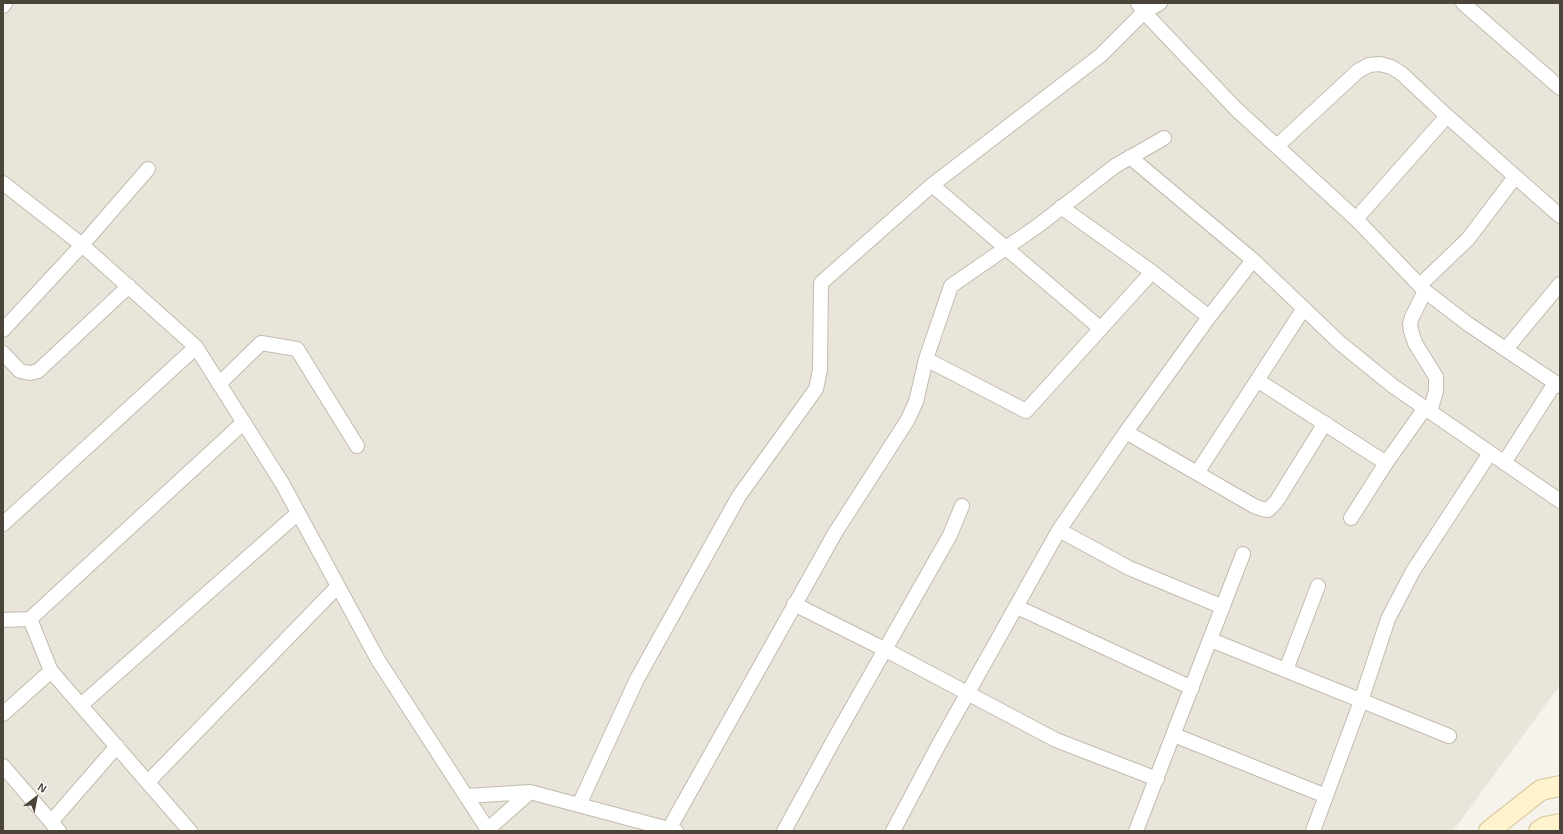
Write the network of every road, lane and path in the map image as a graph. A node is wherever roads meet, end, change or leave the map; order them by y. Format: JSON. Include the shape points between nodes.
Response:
{"nodes":[{"id":1,"x":6,"y":3,"type":"edge"},
{"id":2,"x":1160,"y":3,"type":"edge"},
{"id":3,"x":1463,"y":3,"type":"edge"},
{"id":4,"x":3,"y":6,"type":"edge"},
{"id":5,"x":1141,"y":7,"type":"edge"},
{"id":6,"x":1560,"y":88,"type":"edge"},
{"id":7,"x":1447,"y":116,"type":"junction"},
{"id":8,"x":1164,"y":138,"type":"dead end"},
{"id":9,"x":1277,"y":146,"type":"junction"},
{"id":10,"x":1130,"y":157,"type":"junction"},
{"id":11,"x":148,"y":170,"type":"dead end"},
{"id":12,"x":1515,"y":176,"type":"junction"},
{"id":13,"x":3,"y":183,"type":"edge"},
{"id":14,"x":932,"y":185,"type":"junction"},
{"id":15,"x":1061,"y":207,"type":"junction"},
{"id":16,"x":1560,"y":216,"type":"edge"},
{"id":17,"x":1356,"y":219,"type":"junction"},
{"id":18,"x":82,"y":245,"type":"junction"},
{"id":19,"x":1006,"y":248,"type":"junction"},
{"id":20,"x":1253,"y":260,"type":"junction"},
{"id":21,"x":1152,"y":272,"type":"junction"},
{"id":22,"x":1560,"y":284,"type":"edge"},
{"id":23,"x":129,"y":286,"type":"junction"},
{"id":24,"x":1422,"y":288,"type":"junction"},
{"id":25,"x":1304,"y":308,"type":"junction"},
{"id":26,"x":1209,"y":317,"type":"junction"},
{"id":27,"x":1101,"y":329,"type":"junction"},
{"id":28,"x":3,"y":330,"type":"edge"},
{"id":29,"x":196,"y":346,"type":"junction"},
{"id":30,"x":1506,"y":349,"type":"junction"},
{"id":31,"x":3,"y":353,"type":"edge"},
{"id":32,"x":926,"y":359,"type":"junction"},
{"id":33,"x":1257,"y":380,"type":"junction"},
{"id":34,"x":1556,"y":380,"type":"edge"},
{"id":35,"x":219,"y":384,"type":"junction"},
{"id":36,"x":1428,"y":410,"type":"junction"},
{"id":37,"x":244,"y":422,"type":"junction"},
{"id":38,"x":1325,"y":423,"type":"junction"},
{"id":39,"x":1126,"y":432,"type":"junction"},
{"id":40,"x":357,"y":446,"type":"dead end"},
{"id":41,"x":1490,"y":453,"type":"junction"},
{"id":42,"x":1386,"y":463,"type":"junction"},
{"id":43,"x":1504,"y":463,"type":"junction"},
{"id":44,"x":1197,"y":473,"type":"junction"},
{"id":45,"x":1560,"y":501,"type":"edge"},
{"id":46,"x":962,"y":506,"type":"dead end"},
{"id":47,"x":298,"y":513,"type":"junction"},
{"id":48,"x":1351,"y":518,"type":"dead end"},
{"id":49,"x":3,"y":524,"type":"edge"},
{"id":50,"x":1059,"y":530,"type":"junction"},
{"id":51,"x":1243,"y":554,"type":"dead end"},
{"id":52,"x":338,"y":586,"type":"junction"},
{"id":53,"x":1318,"y":586,"type":"dead end"},
{"id":54,"x":794,"y":604,"type":"junction"},
{"id":55,"x":1017,"y":607,"type":"junction"},
{"id":56,"x":1223,"y":607,"type":"junction"},
{"id":57,"x":30,"y":619,"type":"junction"},
{"id":58,"x":3,"y":620,"type":"edge"},
{"id":59,"x":1211,"y":640,"type":"junction"},
{"id":60,"x":886,"y":650,"type":"junction"},
{"id":61,"x":1286,"y":670,"type":"junction"},
{"id":62,"x":51,"y":671,"type":"junction"},
{"id":63,"x":1192,"y":688,"type":"junction"},
{"id":64,"x":969,"y":693,"type":"junction"},
{"id":65,"x":1361,"y":701,"type":"junction"},
{"id":66,"x":81,"y":705,"type":"junction"},
{"id":67,"x":3,"y":714,"type":"edge"},
{"id":68,"x":1174,"y":735,"type":"junction"},
{"id":69,"x":1449,"y":736,"type":"dead end"},
{"id":70,"x":117,"y":746,"type":"junction"},
{"id":71,"x":3,"y":766,"type":"edge"},
{"id":72,"x":1157,"y":779,"type":"junction"},
{"id":73,"x":148,"y":782,"type":"junction"},
{"id":74,"x":1560,"y":786,"type":"edge"},
{"id":75,"x":530,"y":792,"type":"junction"},
{"id":76,"x":466,"y":796,"type":"junction"},
{"id":77,"x":1326,"y":796,"type":"junction"},
{"id":78,"x":579,"y":805,"type":"junction"},
{"id":79,"x":1560,"y":824,"type":"edge"},
{"id":80,"x":55,"y":827,"type":"edge"},
{"id":81,"x":487,"y":830,"type":"edge"},
{"id":82,"x":672,"y":830,"type":"edge"},
{"id":83,"x":190,"y":831,"type":"edge"},
{"id":84,"x":784,"y":831,"type":"edge"},
{"id":85,"x":893,"y":831,"type":"edge"},
{"id":86,"x":1137,"y":831,"type":"edge"},
{"id":87,"x":1313,"y":831,"type":"edge"},
{"id":88,"x":1489,"y":831,"type":"edge"},
{"id":89,"x":1539,"y":831,"type":"edge"}],
"edges":[{"from":1,"to":4,"type":"street"},
{"from":2,"to":5,"type":"street"},
{"from":3,"to":6,"type":"street"},
{"from":5,"to":9,"type":"street","via":[[1236,108]]},
{"from":5,"to":14,"type":"street","via":[[1101,55]]},
{"from":7,"to":9,"type":"street","via":[[1401,73],[1380,64],[1369,65],[1358,71]]},
{"from":7,"to":12,"type":"street"},
{"from":7,"to":17,"type":"street"},
{"from":8,"to":10,"type":"street"},
{"from":9,"to":17,"type":"street"},
{"from":10,"to":15,"type":"street"},
{"from":10,"to":20,"type":"street"},
{"from":11,"to":18,"type":"street"},
{"from":12,"to":16,"type":"street"},
{"from":12,"to":24,"type":"street","via":[[1468,239]]},
{"from":13,"to":18,"type":"street"},
{"from":14,"to":19,"type":"street"},
{"from":14,"to":78,"type":"street","via":[[821,283],[820,370],[816,389],[739,496],[637,679]]},
{"from":15,"to":19,"type":"street"},
{"from":15,"to":21,"type":"street"},
{"from":17,"to":24,"type":"street"},
{"from":18,"to":23,"type":"street"},
{"from":18,"to":28,"type":"street"},
{"from":19,"to":27,"type":"street"},
{"from":19,"to":32,"type":"street","via":[[951,286]]},
{"from":20,"to":25,"type":"street"},
{"from":20,"to":26,"type":"street"},
{"from":21,"to":26,"type":"street"},
{"from":21,"to":27,"type":"street"},
{"from":22,"to":30,"type":"street"},
{"from":23,"to":29,"type":"street"},
{"from":23,"to":31,"type":"street","via":[[38,371],[20,371]]},
{"from":24,"to":30,"type":"street","via":[[1468,324]]},
{"from":24,"to":36,"type":"street","via":[[1410,324],[1415,343],[1436,377],[1436,391]]},
{"from":25,"to":33,"type":"street"},
{"from":25,"to":36,"type":"street","via":[[1340,343]]},
{"from":26,"to":39,"type":"street"},
{"from":27,"to":32,"type":"street","via":[[1026,411]]},
{"from":29,"to":35,"type":"street"},
{"from":29,"to":49,"type":"street"},
{"from":30,"to":34,"type":"street"},
{"from":32,"to":54,"type":"street","via":[[916,402],[907,421],[835,533]]},
{"from":33,"to":38,"type":"street"},
{"from":33,"to":44,"type":"street"},
{"from":34,"to":43,"type":"street"},
{"from":35,"to":37,"type":"street"},
{"from":35,"to":40,"type":"street","via":[[262,343],[297,349]]},
{"from":36,"to":41,"type":"street"},
{"from":36,"to":42,"type":"street"},
{"from":37,"to":47,"type":"street"},
{"from":37,"to":57,"type":"street"},
{"from":38,"to":42,"type":"street"},
{"from":38,"to":44,"type":"street","via":[[1276,502],[1268,510],[1254,506]]},
{"from":39,"to":44,"type":"street"},
{"from":39,"to":50,"type":"street"},
{"from":41,"to":43,"type":"street"},
{"from":41,"to":65,"type":"street","via":[[1400,594],[1388,619]]},
{"from":42,"to":48,"type":"street"},
{"from":43,"to":45,"type":"street"},
{"from":46,"to":60,"type":"street","via":[[950,535]]},
{"from":47,"to":52,"type":"street"},
{"from":47,"to":66,"type":"street"},
{"from":50,"to":55,"type":"street"},
{"from":50,"to":56,"type":"street","via":[[1128,568]]},
{"from":51,"to":56,"type":"street"},
{"from":52,"to":73,"type":"street"},
{"from":52,"to":76,"type":"street","via":[[378,660]]},
{"from":53,"to":61,"type":"street"},
{"from":54,"to":60,"type":"street"},
{"from":54,"to":82,"type":"street"},
{"from":55,"to":63,"type":"street"},
{"from":55,"to":64,"type":"street"},
{"from":56,"to":59,"type":"street"},
{"from":57,"to":58,"type":"street"},
{"from":57,"to":62,"type":"street"},
{"from":59,"to":61,"type":"street"},
{"from":59,"to":63,"type":"street"},
{"from":60,"to":64,"type":"street"},
{"from":60,"to":84,"type":"street"},
{"from":61,"to":65,"type":"street"},
{"from":62,"to":66,"type":"street"},
{"from":62,"to":67,"type":"street"},
{"from":63,"to":68,"type":"street"},
{"from":64,"to":72,"type":"street","via":[[1056,740]]},
{"from":64,"to":85,"type":"street"},
{"from":65,"to":69,"type":"street"},
{"from":65,"to":77,"type":"street"},
{"from":66,"to":70,"type":"street"},
{"from":68,"to":72,"type":"street"},
{"from":68,"to":77,"type":"street"},
{"from":70,"to":73,"type":"street"},
{"from":70,"to":80,"type":"street"},
{"from":71,"to":80,"type":"street"},
{"from":72,"to":86,"type":"street"},
{"from":73,"to":83,"type":"street"},
{"from":74,"to":88,"type":"main road","via":[[1541,790]]},
{"from":75,"to":76,"type":"street"},
{"from":75,"to":78,"type":"street"},
{"from":75,"to":81,"type":"street"},
{"from":76,"to":81,"type":"street"},
{"from":77,"to":87,"type":"street"},
{"from":78,"to":82,"type":"street"},
{"from":79,"to":89,"type":"main road"}]}
